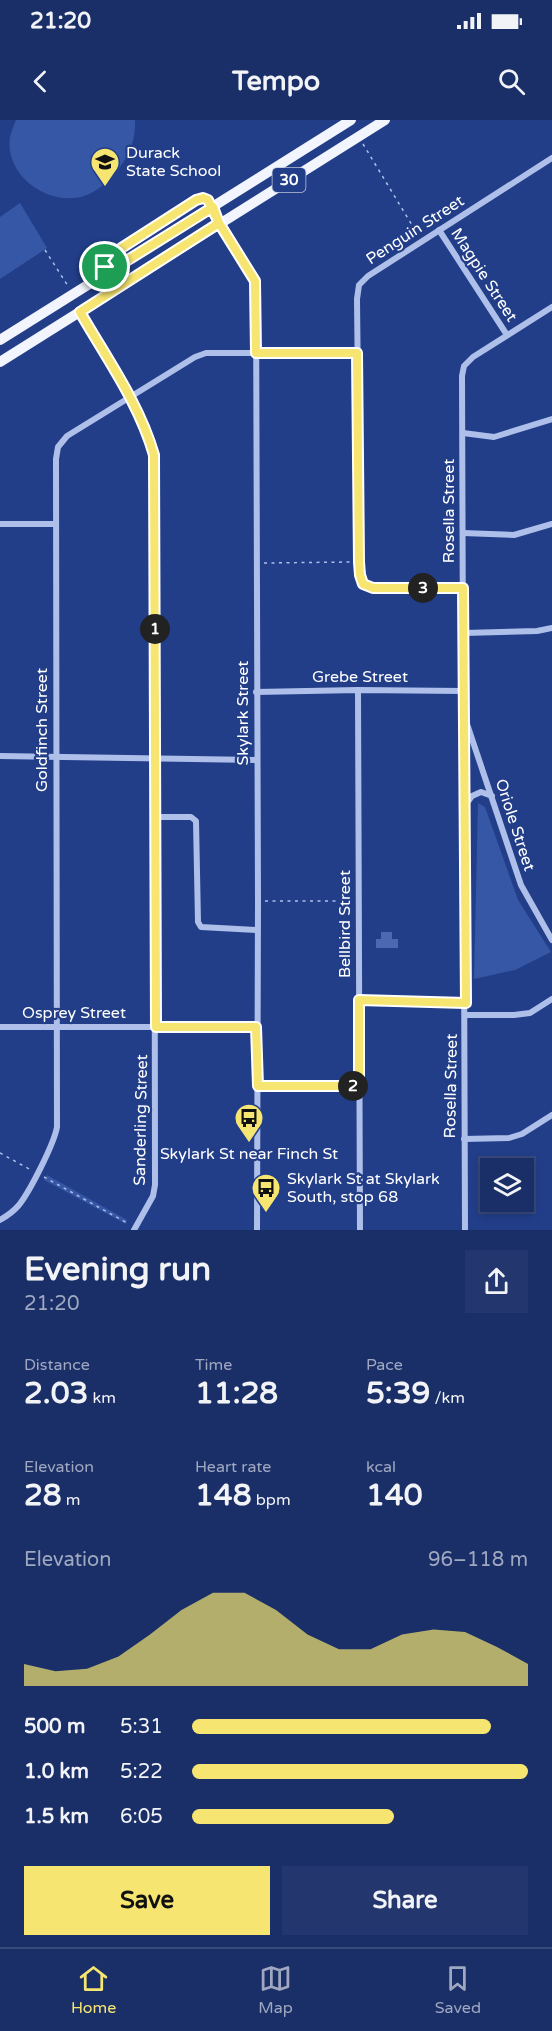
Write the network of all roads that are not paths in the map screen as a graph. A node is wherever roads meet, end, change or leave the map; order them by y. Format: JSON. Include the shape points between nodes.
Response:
{"nodes":[{"id":1,"x":351,"y":120,"type":"edge"},
{"id":2,"x":386,"y":120,"type":"edge"},
{"id":3,"x":552,"y":158,"type":"edge"},
{"id":4,"x":213,"y":207,"type":"junction"},
{"id":5,"x":219,"y":223,"type":"junction"},
{"id":6,"x":439,"y":230,"type":"junction"},
{"id":7,"x":552,"y":306,"type":"edge"},
{"id":8,"x":507,"y":335,"type":"junction"},
{"id":9,"x":0,"y":340,"type":"edge"},
{"id":10,"x":256,"y":353,"type":"junction"},
{"id":11,"x":357,"y":353,"type":"junction"},
{"id":12,"x":0,"y":362,"type":"edge"},
{"id":13,"x":131,"y":397,"type":"junction"},
{"id":14,"x":552,"y":419,"type":"edge"},
{"id":15,"x":463,"y":433,"type":"junction"},
{"id":16,"x":0,"y":524,"type":"edge"},
{"id":17,"x":56,"y":524,"type":"junction"},
{"id":18,"x":552,"y":524,"type":"edge"},
{"id":19,"x":463,"y":533,"type":"junction"},
{"id":20,"x":463,"y":588,"type":"junction"},
{"id":21,"x":552,"y":630,"type":"edge"},
{"id":22,"x":464,"y":633,"type":"junction"},
{"id":23,"x":358,"y":690,"type":"junction"},
{"id":24,"x":463,"y":691,"type":"junction"},
{"id":25,"x":256,"y":692,"type":"junction"},
{"id":26,"x":463,"y":713,"type":"junction"},
{"id":27,"x":0,"y":756,"type":"edge"},
{"id":28,"x":56,"y":756,"type":"junction"},
{"id":29,"x":155,"y":758,"type":"junction"},
{"id":30,"x":256,"y":760,"type":"junction"},
{"id":31,"x":492,"y":796,"type":"junction"},
{"id":32,"x":463,"y":808,"type":"junction"},
{"id":33,"x":155,"y":817,"type":"junction"},
{"id":34,"x":257,"y":930,"type":"junction"},
{"id":35,"x":552,"y":940,"type":"edge"},
{"id":36,"x":552,"y":999,"type":"edge"},
{"id":37,"x":359,"y":1000,"type":"junction"},
{"id":38,"x":466,"y":1003,"type":"junction"},
{"id":39,"x":465,"y":1015,"type":"junction"},
{"id":40,"x":57,"y":1026,"type":"junction"},
{"id":41,"x":0,"y":1027,"type":"edge"},
{"id":42,"x":156,"y":1027,"type":"junction"},
{"id":43,"x":256,"y":1027,"type":"junction"},
{"id":44,"x":258,"y":1086,"type":"junction"},
{"id":45,"x":359,"y":1086,"type":"junction"},
{"id":46,"x":552,"y":1116,"type":"edge"},
{"id":47,"x":464,"y":1139,"type":"junction"},
{"id":48,"x":0,"y":1220,"type":"edge"},
{"id":49,"x":132,"y":1227,"type":"edge"},
{"id":50,"x":257,"y":1230,"type":"edge"},
{"id":51,"x":360,"y":1230,"type":"edge"},
{"id":52,"x":465,"y":1230,"type":"edge"}],
"edges":[{"from":1,"to":4,"type":"main road","number":"30"},
{"from":2,"to":5,"type":"main road","number":"30"},
{"from":3,"to":6,"type":"street","name":"Penguin Street"},
{"from":4,"to":5,"type":"street","name":"Skylark Street"},
{"from":4,"to":9,"type":"main road","number":"30"},
{"from":5,"to":10,"type":"street","name":"Skylark Street","via":[[255,281]]},
{"from":5,"to":12,"type":"main road","number":"30"},
{"from":6,"to":8,"type":"street","name":"Magpie Street"},
{"from":6,"to":11,"type":"street","name":"Penguin Street","via":[[359,285]]},
{"from":7,"to":8,"type":"street","name":"Rosella Street"},
{"from":8,"to":15,"type":"street","name":"Rosella Street","via":[[464,366]]},
{"from":10,"to":11,"type":"street","name":"Goldfinch Street"},
{"from":10,"to":13,"type":"street","name":"Goldfinch Street","via":[[200,355]]},
{"from":10,"to":25,"type":"street","name":"Skylark Street"},
{"from":11,"to":20,"type":"street","name":"Penguin Street","via":[[359,562],[363,584],[373,588]]},
{"from":13,"to":17,"type":"street","name":"Goldfinch Street","via":[[67,436],[58,447]]},
{"from":13,"to":29,"type":"street","name":"Sanderling Street","via":[[154,455]]},
{"from":14,"to":15,"type":"street","via":[[494,437]]},
{"from":15,"to":19,"type":"street","name":"Rosella Street"},
{"from":16,"to":17,"type":"street"},
{"from":17,"to":28,"type":"street","name":"Goldfinch Street"},
{"from":18,"to":19,"type":"street","via":[[514,535]]},
{"from":19,"to":20,"type":"street","name":"Rosella Street"},
{"from":20,"to":22,"type":"street","name":"Rosella Street"},
{"from":21,"to":22,"type":"street"},
{"from":22,"to":24,"type":"street","name":"Rosella Street"},
{"from":23,"to":24,"type":"street","name":"Grebe Street"},
{"from":23,"to":25,"type":"street","name":"Grebe Street"},
{"from":23,"to":37,"type":"street","name":"Bellbird Street"},
{"from":24,"to":26,"type":"street","name":"Rosella Street"},
{"from":25,"to":30,"type":"street","name":"Skylark Street"},
{"from":26,"to":31,"type":"street","name":"Oriole Street"},
{"from":26,"to":32,"type":"street","name":"Rosella Street"},
{"from":27,"to":28,"type":"street"},
{"from":28,"to":29,"type":"street"},
{"from":28,"to":40,"type":"street","name":"Goldfinch Street"},
{"from":29,"to":30,"type":"street"},
{"from":29,"to":33,"type":"street","name":"Sanderling Street"},
{"from":30,"to":34,"type":"street","name":"Skylark Street"},
{"from":31,"to":32,"type":"street","via":[[481,792]]},
{"from":31,"to":35,"type":"street","name":"Oriole Street","via":[[521,885]]},
{"from":32,"to":38,"type":"street","name":"Rosella Street"},
{"from":33,"to":34,"type":"street","via":[[196,820],[201,927]]},
{"from":33,"to":42,"type":"street","name":"Sanderling Street"},
{"from":34,"to":43,"type":"street","name":"Skylark Street"},
{"from":36,"to":39,"type":"street","via":[[530,1013]]},
{"from":37,"to":38,"type":"street"},
{"from":37,"to":45,"type":"street","name":"Bellbird Street"},
{"from":38,"to":39,"type":"street","name":"Rosella Street"},
{"from":39,"to":47,"type":"street","name":"Rosella Street"},
{"from":40,"to":41,"type":"street","name":"Osprey Street"},
{"from":40,"to":42,"type":"street","name":"Osprey Street"},
{"from":40,"to":48,"type":"street","name":"Goldfinch Street","via":[[55,1139],[20,1203]]},
{"from":42,"to":43,"type":"street","name":"Osprey Street"},
{"from":42,"to":49,"type":"street","name":"Sanderling Street","via":[[155,1185],[153,1196]]},
{"from":43,"to":44,"type":"street","name":"Skylark Street"},
{"from":44,"to":45,"type":"street"},
{"from":44,"to":50,"type":"street","name":"Skylark Street"},
{"from":45,"to":51,"type":"street","name":"Bellbird Street"},
{"from":46,"to":47,"type":"street","via":[[509,1138]]},
{"from":47,"to":52,"type":"street","name":"Rosella Street"}]}
